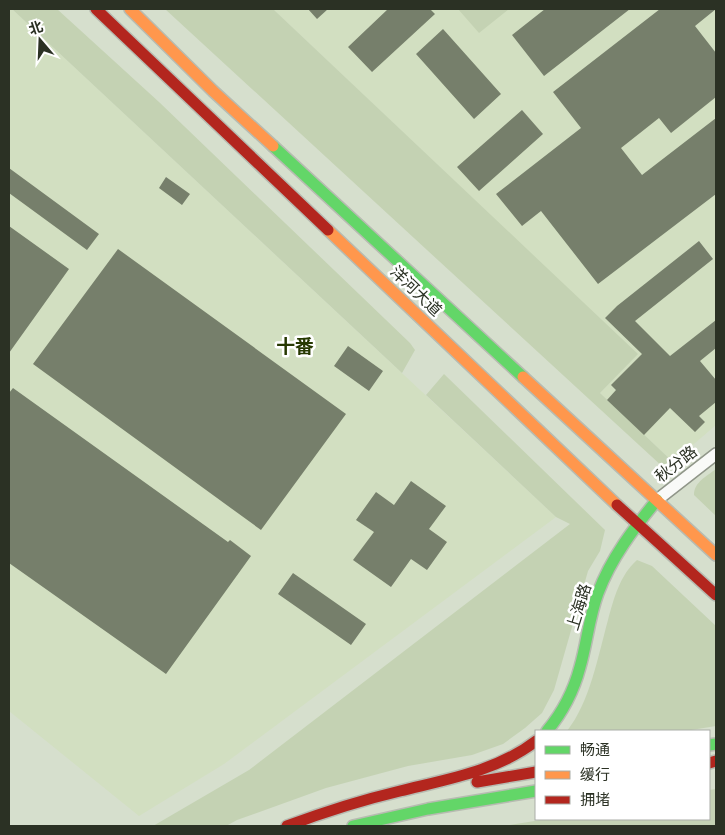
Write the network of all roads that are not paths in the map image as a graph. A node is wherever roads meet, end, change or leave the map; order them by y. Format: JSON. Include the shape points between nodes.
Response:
{"nodes":[{"id":1,"x":96,"y":9,"type":"edge"},
{"id":2,"x":130,"y":9,"type":"edge"},
{"id":3,"x":716,"y":454,"type":"edge"},
{"id":4,"x":657,"y":500,"type":"junction"},
{"id":5,"x":638,"y":524,"type":"junction"},
{"id":6,"x":716,"y":555,"type":"edge"},
{"id":7,"x":716,"y":595,"type":"edge"},
{"id":8,"x":549,"y":730,"type":"edge"},
{"id":9,"x":535,"y":742,"type":"edge"},
{"id":10,"x":535,"y":772,"type":"edge"},
{"id":11,"x":535,"y":791,"type":"edge"},
{"id":12,"x":363,"y":801,"type":"junction"},
{"id":13,"x":288,"y":826,"type":"edge"},
{"id":14,"x":353,"y":826,"type":"edge"}],
"edges":[{"from":1,"to":5,"type":"main road","name":"洋河大道"},
{"from":2,"to":4,"type":"main road","name":"洋河大道","via":[[226,103]]},
{"from":3,"to":4,"type":"street","name":"秋分路"},
{"from":4,"to":5,"type":"main road","name":"上海路"},
{"from":4,"to":6,"type":"main road","name":"洋河大道"},
{"from":5,"to":7,"type":"main road","name":"洋河大道"},
{"from":5,"to":8,"type":"main road","name":"上海路","via":[[613,562],[598,594],[579,670]]},
{"from":9,"to":12,"type":"main road","via":[[512,758],[484,770]]},
{"from":10,"to":12,"type":"main road"},
{"from":11,"to":14,"type":"main road","via":[[428,809]]},
{"from":12,"to":13,"type":"main road"}]}
